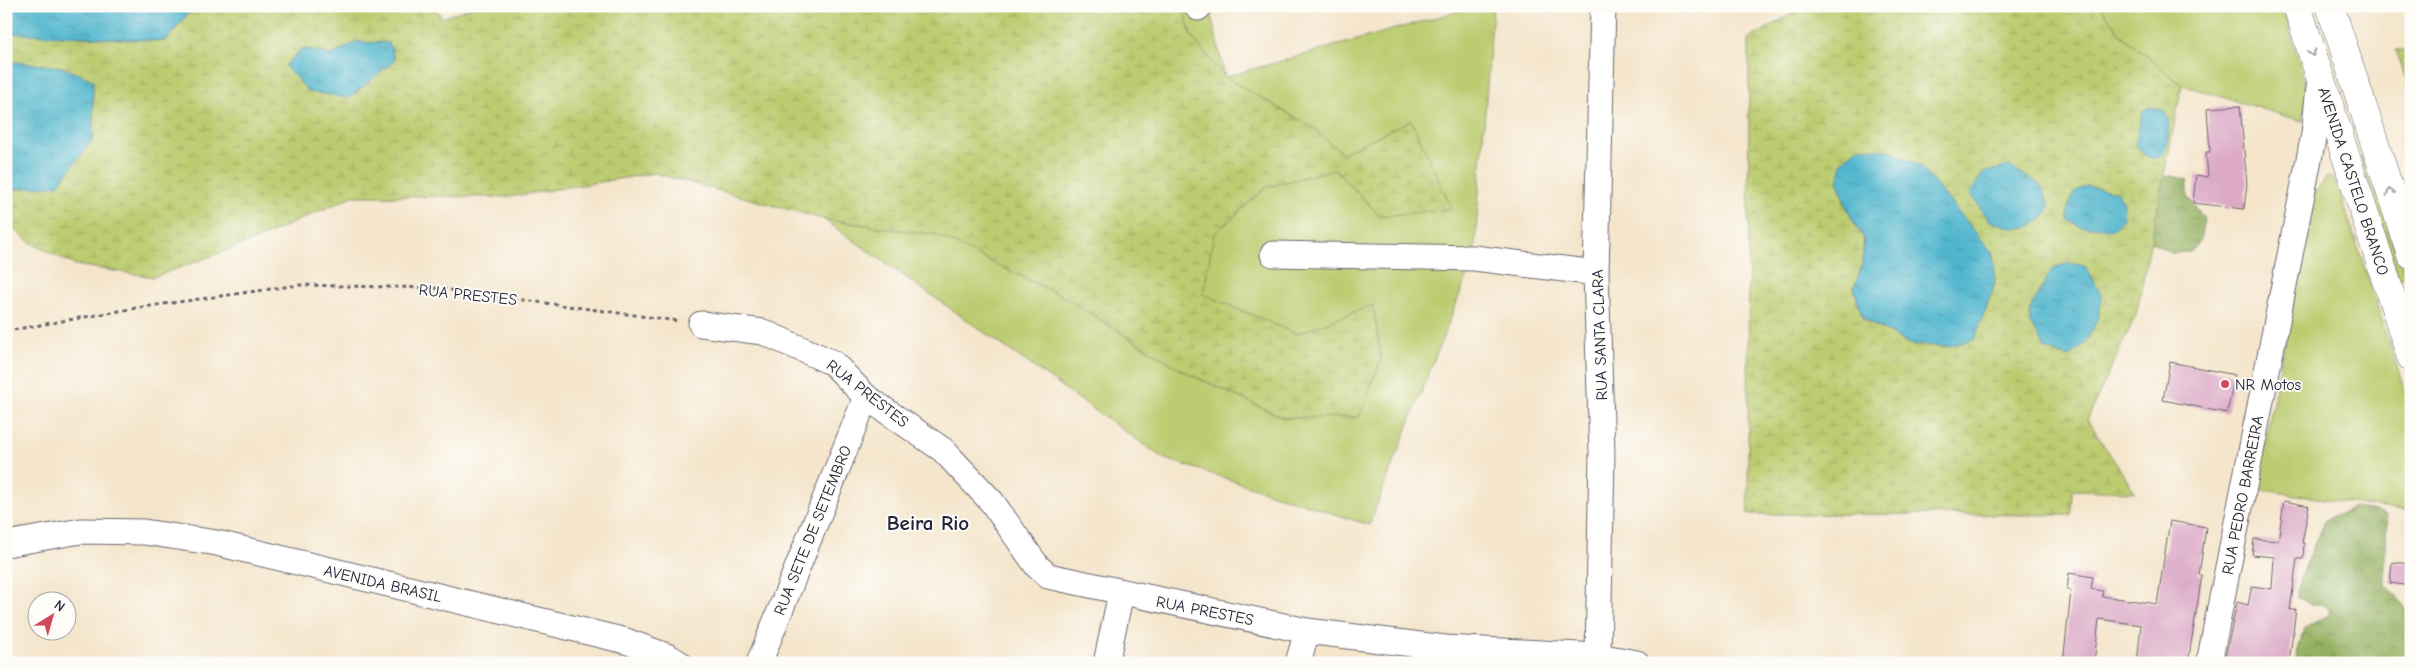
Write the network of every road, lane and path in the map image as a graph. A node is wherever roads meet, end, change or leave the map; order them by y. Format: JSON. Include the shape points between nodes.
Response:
{"nodes":[{"id":1,"x":1603,"y":6,"type":"edge"},
{"id":2,"x":2297,"y":6,"type":"edge"},
{"id":3,"x":2330,"y":6,"type":"edge"},
{"id":4,"x":2320,"y":78,"type":"junction"},
{"id":5,"x":2370,"y":130,"type":"junction"},
{"id":6,"x":2341,"y":145,"type":"junction"},
{"id":7,"x":2305,"y":180,"type":"junction"},
{"id":8,"x":1273,"y":254,"type":"dead end"},
{"id":9,"x":2411,"y":256,"type":"edge"},
{"id":10,"x":1596,"y":272,"type":"junction"},
{"id":11,"x":2403,"y":305,"type":"edge"},
{"id":12,"x":701,"y":324,"type":"joint"},
{"id":13,"x":6,"y":330,"type":"edge"},
{"id":14,"x":2411,"y":357,"type":"edge"},
{"id":15,"x":866,"y":397,"type":"junction"},
{"id":16,"x":6,"y":544,"type":"edge"},
{"id":17,"x":1121,"y":593,"type":"junction"},
{"id":18,"x":1307,"y":631,"type":"junction"},
{"id":19,"x":1599,"y":659,"type":"edge"},
{"id":20,"x":679,"y":663,"type":"edge"},
{"id":21,"x":759,"y":663,"type":"edge"},
{"id":22,"x":1106,"y":663,"type":"edge"},
{"id":23,"x":1298,"y":663,"type":"edge"},
{"id":24,"x":1637,"y":663,"type":"edge"},
{"id":25,"x":2209,"y":663,"type":"edge"}],
"edges":[{"from":1,"to":10,"type":"street","name":"RUA SANTA CLARA"},
{"from":2,"to":4,"type":"main road","name":"AVENIDA CASTELO BRANCO","one_way":true},
{"from":3,"to":5,"type":"main road","name":"AVENIDA CASTELO BRANCO"},
{"from":4,"to":6,"type":"main road","name":"AVENIDA CASTELO BRANCO"},
{"from":4,"to":7,"type":"street","name":"RUA PEDRO BARREIRA","via":[[2319,104]]},
{"from":5,"to":6,"type":"main road"},
{"from":9,"to":5,"type":"main road","name":"AVENIDA CASTELO BRANCO","one_way":true},
{"from":6,"to":7,"type":"street"},
{"from":6,"to":11,"type":"main road","name":"AVENIDA CASTELO BRANCO"},
{"from":7,"to":25,"type":"street","name":"RUA PEDRO BARREIRA"},
{"from":8,"to":10,"type":"street","via":[[1474,258]]},
{"from":10,"to":19,"type":"street","name":"RUA SANTA CLARA","via":[[1602,453]]},
{"from":11,"to":14,"type":"main road","name":"AVENIDA CASTELO BRANCO"},
{"from":12,"to":13,"type":"path","name":"RUA PRESTES","via":[[435,288],[299,285]]},
{"from":12,"to":15,"type":"street","name":"RUA PRESTES","via":[[763,332],[833,363]]},
{"from":15,"to":17,"type":"street","name":"RUA PRESTES","via":[[943,450],[992,502],[1037,566],[1048,576]]},
{"from":15,"to":21,"type":"street","name":"RUA SETE DE SETEMBRO"},
{"from":16,"to":20,"type":"street","name":"AVENIDA BRASIL","via":[[81,531],[144,532],[217,543],[626,641],[669,656]]},
{"from":17,"to":18,"type":"street","name":"RUA PRESTES"},
{"from":17,"to":22,"type":"street"},
{"from":18,"to":19,"type":"street","name":"RUA PRESTES","via":[[1445,648]]},
{"from":18,"to":23,"type":"street"},
{"from":19,"to":24,"type":"street","name":"RUA PRESTES"}]}
